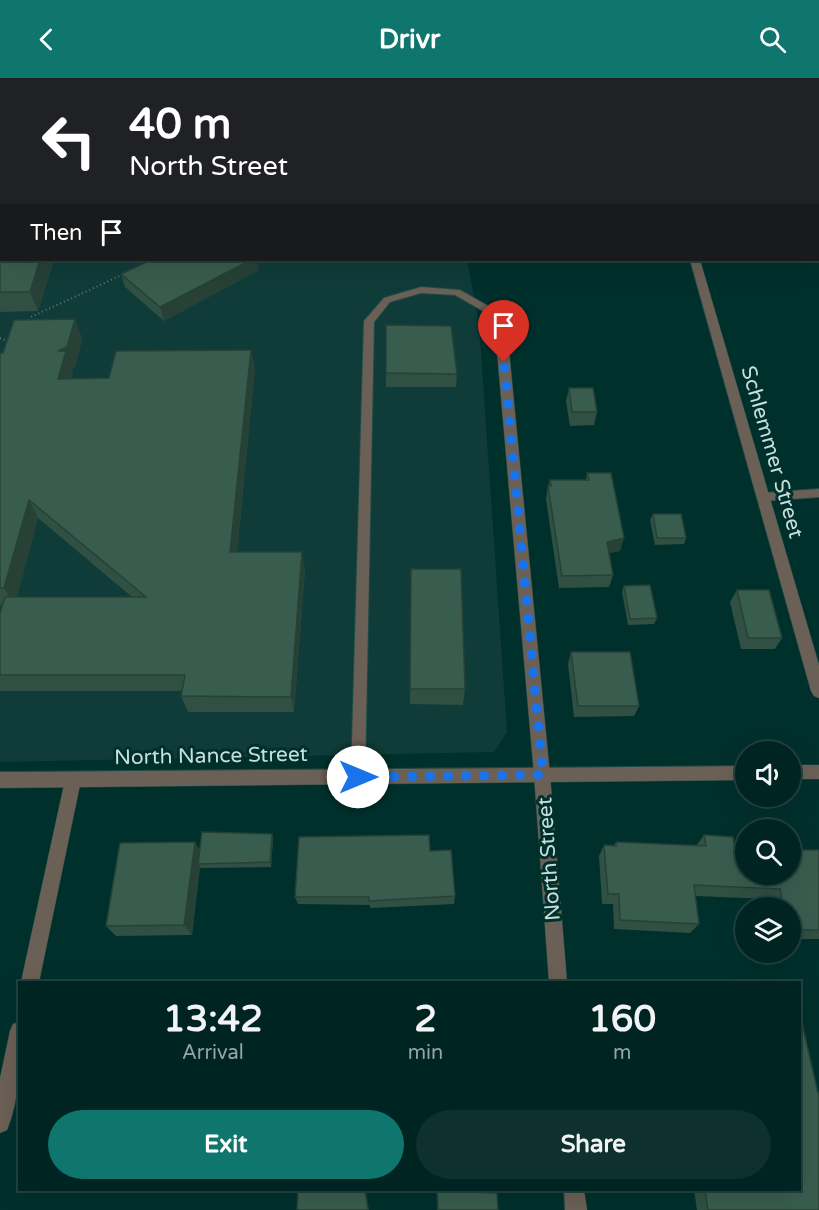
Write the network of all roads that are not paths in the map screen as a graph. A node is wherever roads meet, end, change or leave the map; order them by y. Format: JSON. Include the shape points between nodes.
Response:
{"nodes":[{"id":1,"x":695,"y":261,"type":"edge"},
{"id":2,"x":502,"y":340,"type":"joint"},
{"id":3,"x":819,"y":493,"type":"edge"},
{"id":4,"x":763,"y":497,"type":"junction"},
{"id":5,"x":819,"y":691,"type":"edge"},
{"id":6,"x":801,"y":772,"type":"edge"},
{"id":7,"x":819,"y":772,"type":"edge"},
{"id":8,"x":735,"y":773,"type":"edge"},
{"id":9,"x":543,"y":775,"type":"junction"},
{"id":10,"x":358,"y":777,"type":"junction"},
{"id":11,"x":0,"y":780,"type":"edge"},
{"id":12,"x":73,"y":780,"type":"junction"},
{"id":13,"x":30,"y":981,"type":"edge"},
{"id":14,"x":558,"y":981,"type":"edge"},
{"id":15,"x":18,"y":1040,"type":"edge"},
{"id":16,"x":0,"y":1123,"type":"edge"},
{"id":17,"x":574,"y":1191,"type":"edge"},
{"id":18,"x":576,"y":1210,"type":"edge"}],
"edges":[{"from":1,"to":4,"type":"street","name":"Schlemmer Street"},
{"from":2,"to":9,"type":"street","name":"North Street"},
{"from":2,"to":10,"type":"lane","via":[[487,309],[457,292],[421,290],[387,300],[369,321]]},
{"from":3,"to":4,"type":"lane"},
{"from":4,"to":5,"type":"street","name":"Schlemmer Street"},
{"from":6,"to":7,"type":"street"},
{"from":8,"to":9,"type":"street","name":"North Nance Street"},
{"from":9,"to":10,"type":"street","name":"North Nance Street"},
{"from":9,"to":14,"type":"street","name":"North Street"},
{"from":10,"to":12,"type":"street","name":"North Nance Street"},
{"from":11,"to":12,"type":"street","name":"North Nance Street"},
{"from":12,"to":13,"type":"street"},
{"from":15,"to":16,"type":"street"},
{"from":17,"to":18,"type":"street"}]}
